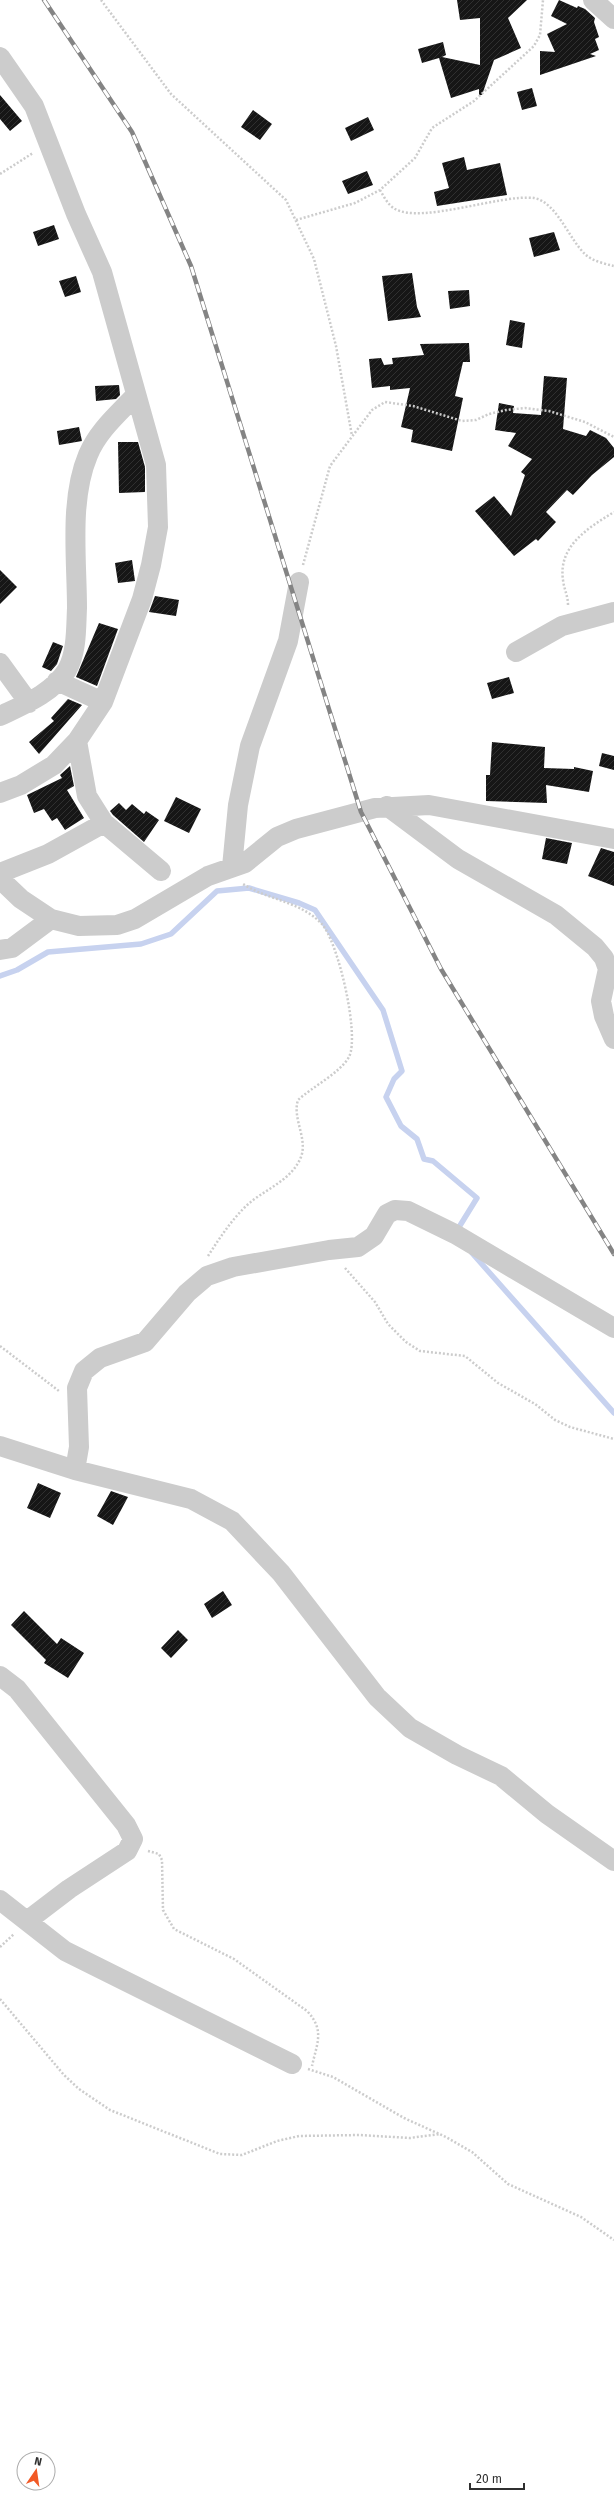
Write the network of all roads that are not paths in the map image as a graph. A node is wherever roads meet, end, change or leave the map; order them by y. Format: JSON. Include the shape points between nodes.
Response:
{"nodes":[{"id":1,"x":593,"y":0,"type":"edge"},
{"id":2,"x":614,"y":19,"type":"edge"},
{"id":3,"x":0,"y":57,"type":"edge"},
{"id":4,"x":135,"y":396,"type":"junction"},
{"id":5,"x":299,"y":582,"type":"road end"},
{"id":6,"x":614,"y":612,"type":"edge"},
{"id":7,"x":516,"y":652,"type":"dead end"},
{"id":8,"x":0,"y":663,"type":"edge"},
{"id":9,"x":57,"y":681,"type":"junction"},
{"id":10,"x":29,"y":702,"type":"junction"},
{"id":11,"x":103,"y":702,"type":"junction"},
{"id":12,"x":0,"y":716,"type":"edge"},
{"id":13,"x":77,"y":741,"type":"junction"},
{"id":14,"x":0,"y":793,"type":"edge"},
{"id":15,"x":387,"y":806,"type":"junction"},
{"id":16,"x":104,"y":823,"type":"junction"},
{"id":17,"x":614,"y":839,"type":"edge"},
{"id":18,"x":232,"y":867,"type":"junction"},
{"id":19,"x":161,"y":871,"type":"dead end"},
{"id":20,"x":0,"y":873,"type":"edge"},
{"id":21,"x":0,"y":879,"type":"edge"},
{"id":22,"x":51,"y":919,"type":"junction"},
{"id":23,"x":0,"y":950,"type":"edge"},
{"id":24,"x":614,"y":1039,"type":"edge"},
{"id":25,"x":614,"y":1328,"type":"edge"},
{"id":26,"x":0,"y":1446,"type":"edge"},
{"id":27,"x":75,"y":1470,"type":"junction"},
{"id":28,"x":0,"y":1676,"type":"edge"},
{"id":29,"x":614,"y":1861,"type":"edge"},
{"id":30,"x":0,"y":1900,"type":"edge"},
{"id":31,"x":27,"y":1921,"type":"junction"},
{"id":32,"x":302,"y":2067,"type":"road end"}],
"edges":[{"from":1,"to":2,"type":"street"},
{"from":3,"to":4,"type":"street","via":[[34,106],[102,272]]},
{"from":4,"to":9,"type":"street","via":[[100,432],[88,456],[75,529],[77,569],[74,650],[67,670]]},
{"from":4,"to":11,"type":"street","via":[[156,465],[158,527],[142,599]]},
{"from":5,"to":18,"type":"street","via":[[288,641],[250,746],[238,805]]},
{"from":6,"to":7,"type":"street","via":[[562,626]]},
{"from":8,"to":10,"type":"street"},
{"from":9,"to":10,"type":"street"},
{"from":9,"to":11,"type":"street"},
{"from":10,"to":12,"type":"street"},
{"from":11,"to":13,"type":"street"},
{"from":13,"to":14,"type":"street","via":[[54,765],[21,785]]},
{"from":13,"to":16,"type":"street","via":[[87,796]]},
{"from":15,"to":17,"type":"street","via":[[446,807]]},
{"from":15,"to":18,"type":"street","via":[[296,829],[277,838],[245,863]]},
{"from":15,"to":24,"type":"street","via":[[458,859],[556,916],[595,947],[604,958],[608,969],[602,1001],[604,1016]]},
{"from":16,"to":19,"type":"street"},
{"from":16,"to":20,"type":"street","via":[[48,854]]},
{"from":18,"to":22,"type":"street","via":[[208,876],[135,919],[117,926],[79,926]]},
{"from":21,"to":22,"type":"street","via":[[21,899]]},
{"from":22,"to":23,"type":"street","via":[[12,948]]},
{"from":25,"to":27,"type":"street","via":[[455,1234],[408,1211],[395,1210],[387,1214],[374,1236],[358,1247],[233,1267],[207,1276],[187,1293],[145,1342],[100,1358],[84,1371],[77,1388],[79,1447]]},
{"from":26,"to":27,"type":"street"},
{"from":27,"to":29,"type":"street","via":[[191,1499],[232,1521],[281,1573],[376,1697],[410,1728],[501,1776],[547,1814]]},
{"from":28,"to":31,"type":"street","via":[[21,1695],[126,1825],[133,1839],[127,1851],[69,1889]]},
{"from":30,"to":31,"type":"street"},
{"from":31,"to":32,"type":"street","via":[[66,1951]]}]}
